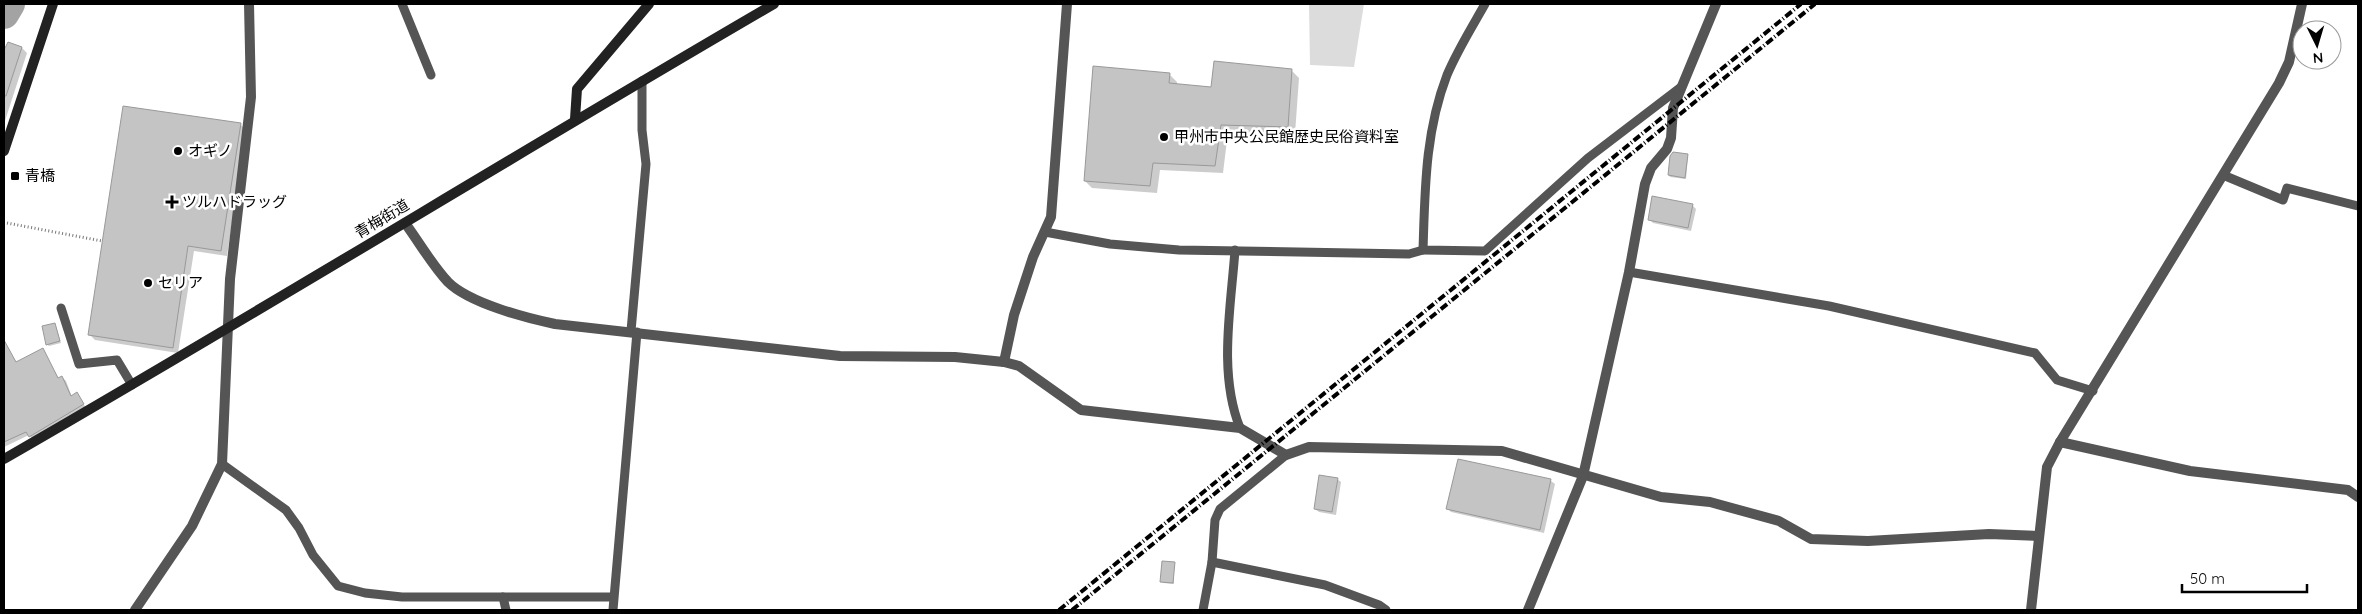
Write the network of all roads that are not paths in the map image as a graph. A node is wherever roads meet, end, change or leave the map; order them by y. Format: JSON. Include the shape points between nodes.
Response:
{"nodes":[{"id":1,"x":53,"y":4,"type":"edge"},
{"id":2,"x":249,"y":4,"type":"edge"},
{"id":3,"x":402,"y":4,"type":"edge"},
{"id":4,"x":649,"y":4,"type":"edge"},
{"id":5,"x":774,"y":4,"type":"edge"},
{"id":6,"x":1067,"y":4,"type":"edge"},
{"id":7,"x":1485,"y":4,"type":"edge"},
{"id":8,"x":1716,"y":4,"type":"edge"},
{"id":9,"x":2302,"y":4,"type":"edge"},
{"id":10,"x":431,"y":75,"type":"dead end"},
{"id":11,"x":642,"y":81,"type":"junction"},
{"id":12,"x":1681,"y":87,"type":"junction"},
{"id":13,"x":575,"y":119,"type":"junction"},
{"id":14,"x":4,"y":151,"type":"edge"},
{"id":15,"x":2223,"y":175,"type":"junction"},
{"id":16,"x":2358,"y":206,"type":"edge"},
{"id":17,"x":405,"y":223,"type":"junction"},
{"id":18,"x":1045,"y":232,"type":"junction"},
{"id":19,"x":1235,"y":250,"type":"junction"},
{"id":20,"x":1423,"y":250,"type":"junction"},
{"id":21,"x":1629,"y":272,"type":"junction"},
{"id":22,"x":60,"y":308,"type":"dead end"},
{"id":23,"x":227,"y":330,"type":"junction"},
{"id":24,"x":634,"y":332,"type":"junction"},
{"id":25,"x":1004,"y":362,"type":"junction"},
{"id":26,"x":132,"y":385,"type":"junction"},
{"id":27,"x":2093,"y":391,"type":"junction"},
{"id":28,"x":1240,"y":428,"type":"junction"},
{"id":29,"x":2060,"y":442,"type":"junction"},
{"id":30,"x":1286,"y":455,"type":"junction"},
{"id":31,"x":4,"y":459,"type":"edge"},
{"id":32,"x":222,"y":464,"type":"junction"},
{"id":33,"x":1583,"y":476,"type":"junction"},
{"id":34,"x":2358,"y":496,"type":"edge"},
{"id":35,"x":2038,"y":536,"type":"junction"},
{"id":36,"x":1212,"y":562,"type":"junction"},
{"id":37,"x":503,"y":597,"type":"junction"},
{"id":38,"x":613,"y":597,"type":"junction"},
{"id":39,"x":135,"y":610,"type":"edge"},
{"id":40,"x":506,"y":610,"type":"edge"},
{"id":41,"x":613,"y":610,"type":"edge"},
{"id":42,"x":1203,"y":610,"type":"edge"},
{"id":43,"x":1386,"y":610,"type":"edge"},
{"id":44,"x":1528,"y":610,"type":"edge"},
{"id":45,"x":2031,"y":610,"type":"edge"}],
"edges":[{"from":1,"to":14,"type":"main road"},
{"from":2,"to":23,"type":"street","via":[[251,98]]},
{"from":3,"to":10,"type":"lane"},
{"from":4,"to":13,"type":"main road","via":[[577,89]]},
{"from":5,"to":11,"type":"main road","name":"青梅街道"},
{"from":6,"to":18,"type":"street","via":[[1051,217]]},
{"from":7,"to":20,"type":"lane","via":[[1448,74],[1439,102],[1425,166]]},
{"from":8,"to":12,"type":"street"},
{"from":9,"to":15,"type":"street","via":[[2289,62]]},
{"from":11,"to":13,"type":"main road","name":"青梅街道"},
{"from":11,"to":24,"type":"lane","via":[[646,164]]},
{"from":12,"to":20,"type":"lane","via":[[1588,158],[1485,250]]},
{"from":12,"to":21,"type":"street","via":[[1673,108],[1667,150],[1651,168],[1646,184]]},
{"from":13,"to":17,"type":"main road","name":"青梅街道"},
{"from":15,"to":16,"type":"lane","via":[[2283,200],[2287,188]]},
{"from":15,"to":27,"type":"street"},
{"from":17,"to":23,"type":"main road","name":"青梅街道"},
{"from":17,"to":24,"type":"street","via":[[448,281],[465,295],[533,319]]},
{"from":18,"to":19,"type":"lane","via":[[1110,244],[1179,250]]},
{"from":18,"to":25,"type":"street","via":[[1014,315]]},
{"from":19,"to":20,"type":"lane","via":[[1409,254]]},
{"from":19,"to":28,"type":"lane","via":[[1228,350],[1233,408]]},
{"from":21,"to":27,"type":"lane","via":[[1829,306],[2035,353],[2057,380]]},
{"from":21,"to":33,"type":"street"},
{"from":22,"to":26,"type":"lane","via":[[79,364],[117,360]]},
{"from":23,"to":26,"type":"main road","name":"青梅街道"},
{"from":23,"to":32,"type":"street"},
{"from":24,"to":25,"type":"street","via":[[840,356],[955,356]]},
{"from":24,"to":38,"type":"lane"},
{"from":25,"to":28,"type":"street","via":[[1019,366],[1081,410]]},
{"from":26,"to":31,"type":"main road","name":"青梅街道"},
{"from":27,"to":29,"type":"street"},
{"from":28,"to":30,"type":"street"},
{"from":29,"to":34,"type":"street","via":[[2190,472],[2348,490]]},
{"from":29,"to":35,"type":"street","via":[[2047,467]]},
{"from":30,"to":33,"type":"street","via":[[1309,447],[1502,451]]},
{"from":30,"to":36,"type":"lane","via":[[1220,509],[1215,520]]},
{"from":32,"to":37,"type":"lane","via":[[286,510],[313,555],[338,586],[365,593],[402,596]]},
{"from":32,"to":39,"type":"street","via":[[192,526]]},
{"from":33,"to":35,"type":"street","via":[[1661,497],[1718,504],[1779,521],[1811,539],[1868,541],[1989,534]]},
{"from":33,"to":44,"type":"street"},
{"from":35,"to":45,"type":"street"},
{"from":36,"to":42,"type":"lane"},
{"from":36,"to":43,"type":"lane","via":[[1325,585]]},
{"from":37,"to":38,"type":"lane"},
{"from":37,"to":40,"type":"lane"},
{"from":38,"to":41,"type":"lane"}]}
